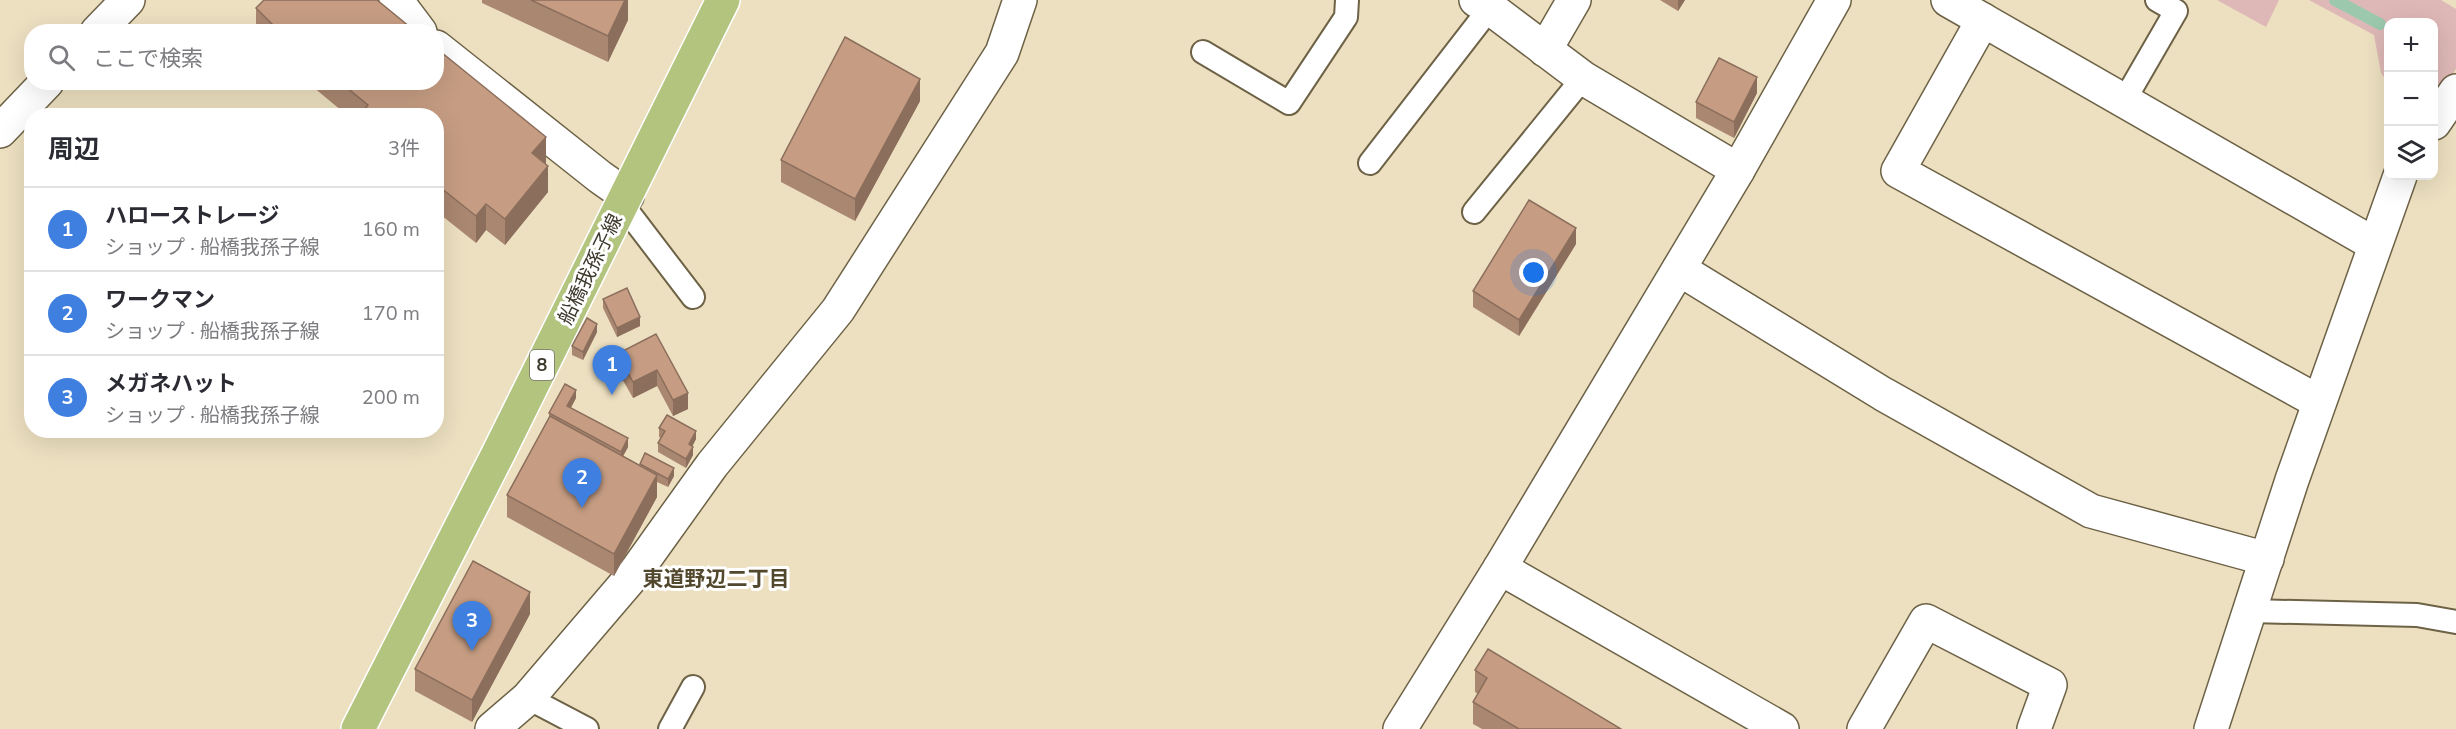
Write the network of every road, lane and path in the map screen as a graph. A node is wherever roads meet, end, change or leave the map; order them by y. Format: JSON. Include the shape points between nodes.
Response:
{"nodes":[{"id":1,"x":128,"y":0,"type":"edge"},
{"id":2,"x":396,"y":0,"type":"edge"},
{"id":3,"x":723,"y":0,"type":"edge"},
{"id":4,"x":1020,"y":0,"type":"edge"},
{"id":5,"x":1347,"y":0,"type":"edge"},
{"id":6,"x":1574,"y":0,"type":"edge"},
{"id":7,"x":1834,"y":0,"type":"edge"},
{"id":8,"x":1948,"y":0,"type":"edge"},
{"id":9,"x":2157,"y":0,"type":"edge"},
{"id":10,"x":1483,"y":4,"type":"edge"},
{"id":11,"x":1983,"y":20,"type":"junction"},
{"id":12,"x":105,"y":24,"type":"edge"},
{"id":13,"x":414,"y":24,"type":"edge"},
{"id":14,"x":1545,"y":51,"type":"junction"},
{"id":15,"x":1203,"y":52,"type":"dead end"},
{"id":16,"x":444,"y":53,"type":"edge"},
{"id":17,"x":1583,"y":78,"type":"junction"},
{"id":18,"x":39,"y":90,"type":"edge"},
{"id":19,"x":2456,"y":91,"type":"edge"},
{"id":20,"x":2124,"y":101,"type":"junction"},
{"id":21,"x":2442,"y":127,"type":"edge"},
{"id":22,"x":0,"y":131,"type":"edge"},
{"id":23,"x":1370,"y":163,"type":"dead end"},
{"id":24,"x":1738,"y":170,"type":"junction"},
{"id":25,"x":2398,"y":180,"type":"edge"},
{"id":26,"x":625,"y":200,"type":"junction"},
{"id":27,"x":1474,"y":213,"type":"dead end"},
{"id":28,"x":2374,"y":244,"type":"junction"},
{"id":29,"x":1679,"y":269,"type":"junction"},
{"id":30,"x":693,"y":297,"type":"dead end"},
{"id":31,"x":2319,"y":402,"type":"junction"},
{"id":32,"x":2267,"y":560,"type":"junction"},
{"id":33,"x":1500,"y":568,"type":"junction"},
{"id":34,"x":2251,"y":611,"type":"junction"},
{"id":35,"x":2456,"y":622,"type":"edge"},
{"id":36,"x":693,"y":687,"type":"dead end"},
{"id":37,"x":528,"y":698,"type":"junction"},
{"id":38,"x":358,"y":729,"type":"edge"},
{"id":39,"x":492,"y":729,"type":"edge"},
{"id":40,"x":587,"y":729,"type":"edge"},
{"id":41,"x":670,"y":729,"type":"edge"},
{"id":42,"x":1401,"y":729,"type":"edge"},
{"id":43,"x":1782,"y":729,"type":"edge"},
{"id":44,"x":1864,"y":729,"type":"edge"},
{"id":45,"x":2034,"y":729,"type":"edge"},
{"id":46,"x":2211,"y":729,"type":"edge"}],
"edges":[{"from":1,"to":12,"type":"street"},
{"from":2,"to":13,"type":"street"},
{"from":3,"to":26,"type":"main road","name":"船橋我孫子線","number":"8"},
{"from":4,"to":37,"type":"street","via":[[1002,53],[838,310],[712,465],[634,574]]},
{"from":5,"to":15,"type":"lane","via":[[1346,17],[1289,103]]},
{"from":6,"to":14,"type":"street"},
{"from":7,"to":24,"type":"street"},
{"from":8,"to":11,"type":"street"},
{"from":9,"to":20,"type":"lane","via":[[2175,10]]},
{"from":10,"to":14,"type":"street"},
{"from":10,"to":23,"type":"lane"},
{"from":11,"to":20,"type":"street"},
{"from":11,"to":31,"type":"street","via":[[1898,171]]},
{"from":14,"to":17,"type":"street"},
{"from":16,"to":26,"type":"street"},
{"from":17,"to":24,"type":"street"},
{"from":17,"to":27,"type":"lane"},
{"from":18,"to":22,"type":"street"},
{"from":19,"to":21,"type":"street"},
{"from":20,"to":28,"type":"street"},
{"from":24,"to":29,"type":"street"},
{"from":25,"to":28,"type":"street"},
{"from":26,"to":30,"type":"lane"},
{"from":26,"to":38,"type":"main road","name":"船橋我孫子線","number":"8"},
{"from":28,"to":31,"type":"street"},
{"from":29,"to":32,"type":"street","via":[[1883,394],[2091,511]]},
{"from":29,"to":33,"type":"street"},
{"from":31,"to":32,"type":"street"},
{"from":32,"to":34,"type":"street"},
{"from":33,"to":42,"type":"street"},
{"from":33,"to":43,"type":"street"},
{"from":34,"to":35,"type":"lane","via":[[2417,615]]},
{"from":34,"to":46,"type":"street"},
{"from":36,"to":41,"type":"lane"},
{"from":37,"to":39,"type":"street"},
{"from":37,"to":40,"type":"lane"},
{"from":44,"to":45,"type":"street","via":[[1926,621],[2050,685]]}]}
